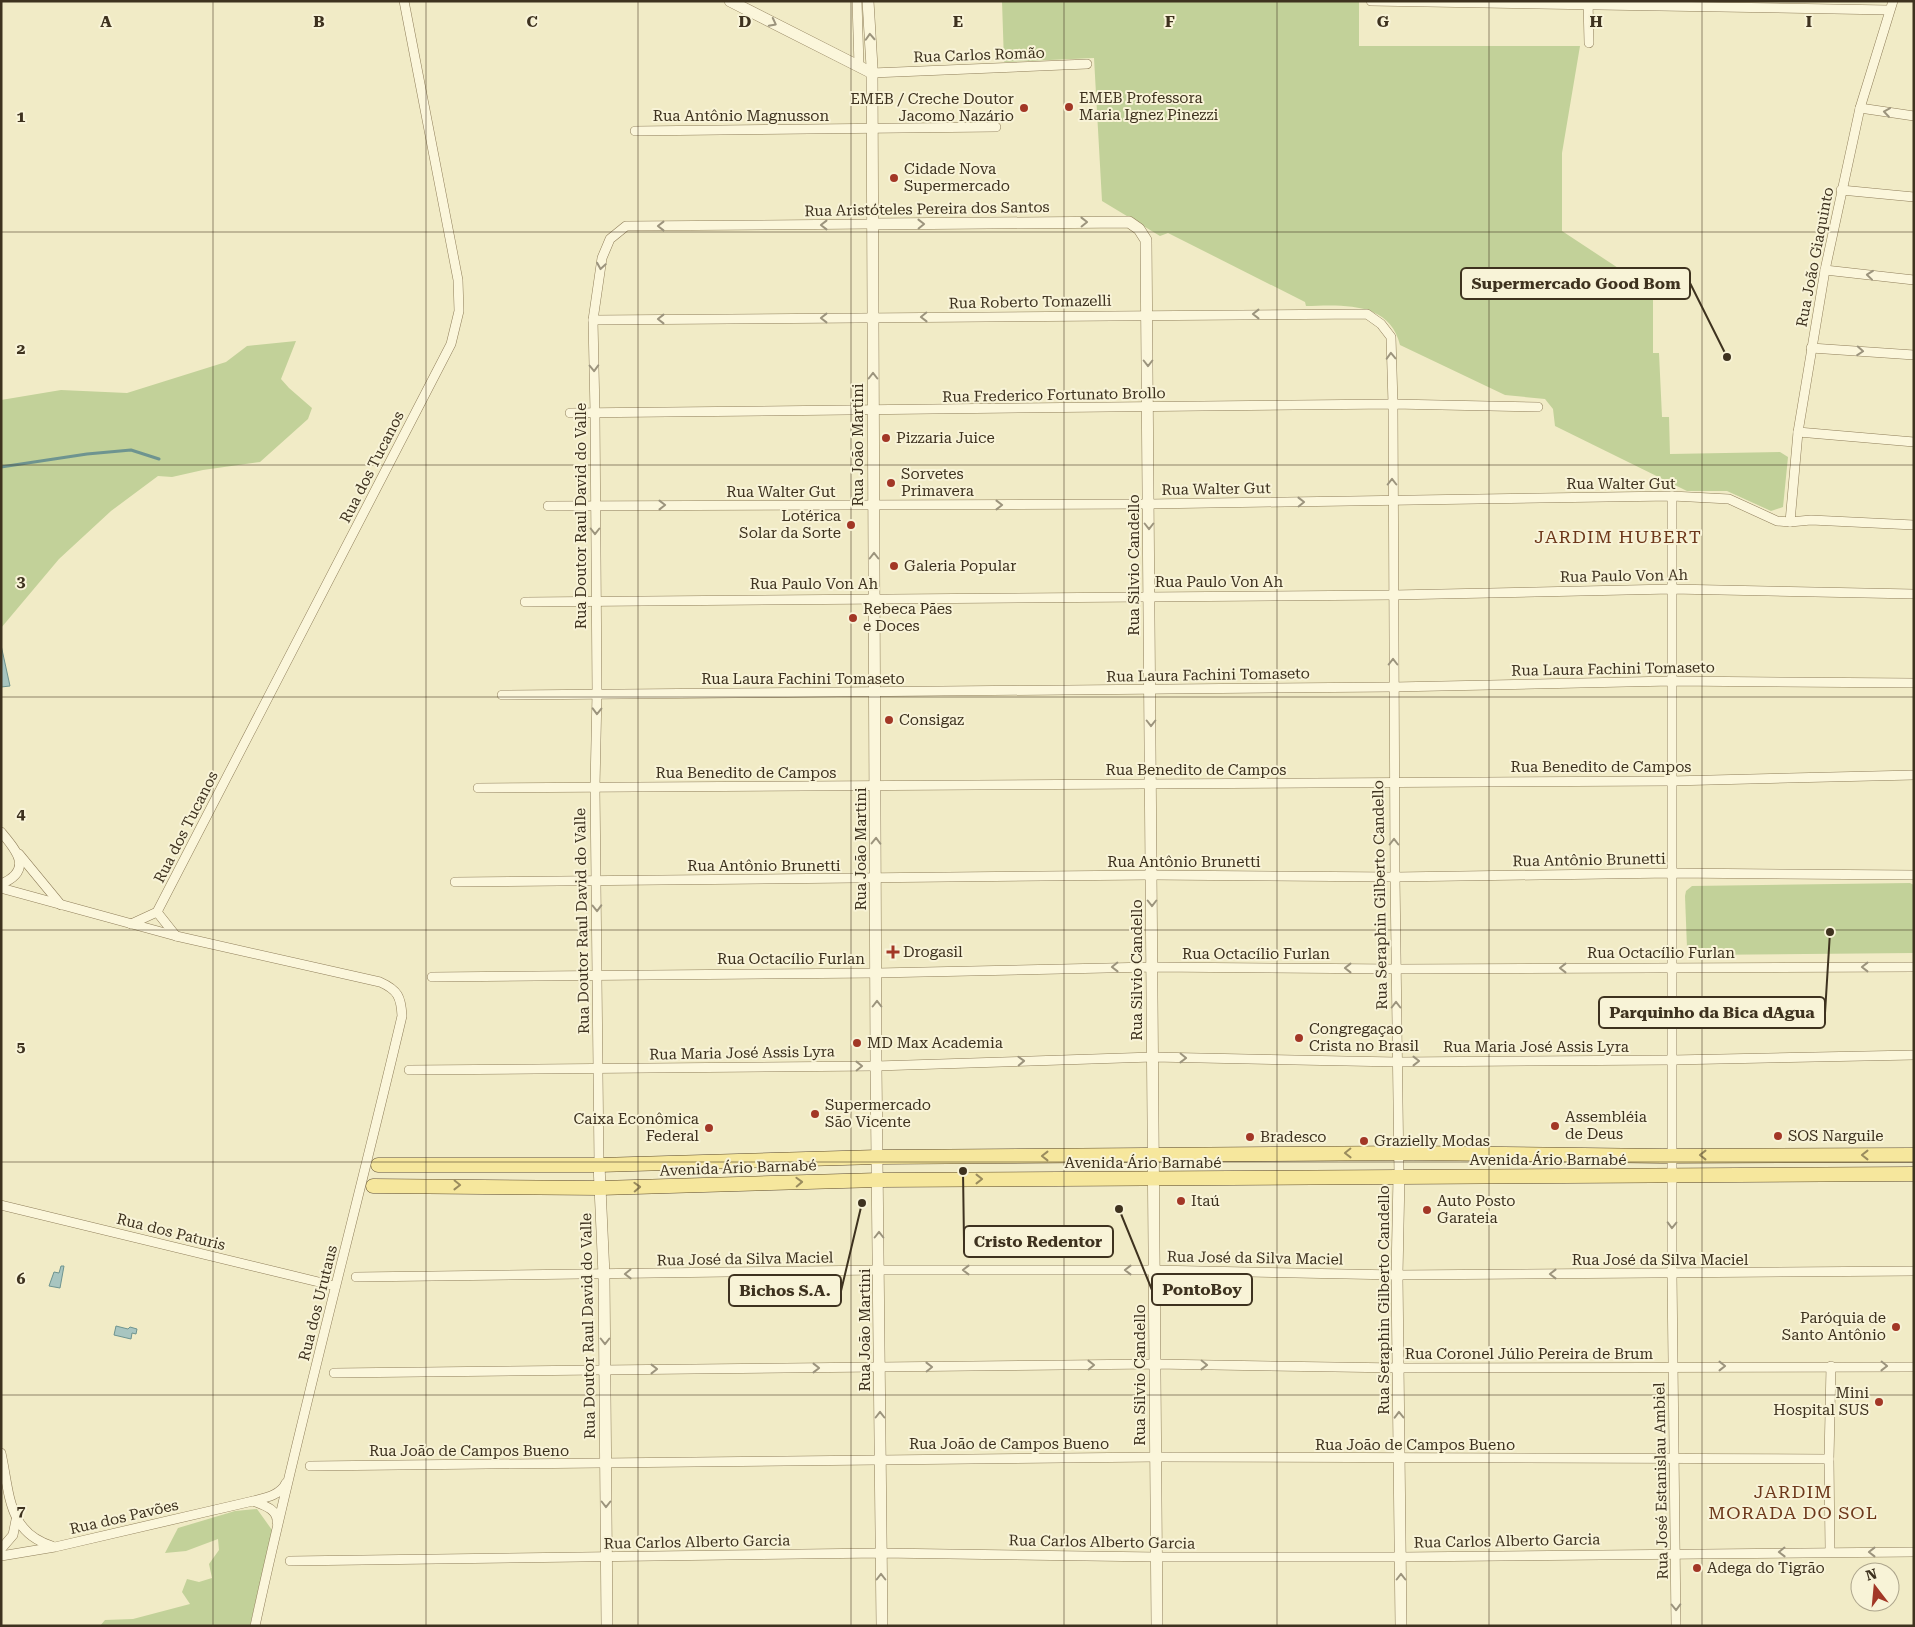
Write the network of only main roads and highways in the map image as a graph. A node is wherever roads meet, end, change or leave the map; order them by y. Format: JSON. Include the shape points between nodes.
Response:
{"nodes":[{"id":1,"x":1914,"y":1155,"type":"edge"},
{"id":2,"x":422,"y":1164,"type":"junction"},
{"id":3,"x":378,"y":1165,"type":"dead end"},
{"id":4,"x":1914,"y":1174,"type":"edge"},
{"id":5,"x":421,"y":1185,"type":"junction"},
{"id":6,"x":373,"y":1186,"type":"dead end"}],
"edges":[{"from":1,"to":2,"type":"main road","name":"Avenida Ário Barnabé","one_way":true,"via":[[1399,1153],[878,1157],[600,1165]]},
{"from":2,"to":3,"type":"main road","name":"Avenida Ário Barnabé"},
{"from":2,"to":5,"type":"main road","via":[[414,1174]]},
{"from":5,"to":4,"type":"main road","name":"Avenida Ário Barnabé","one_way":true,"via":[[600,1188],[878,1180]]},
{"from":5,"to":6,"type":"main road","name":"Avenida Ário Barnabé"}]}
